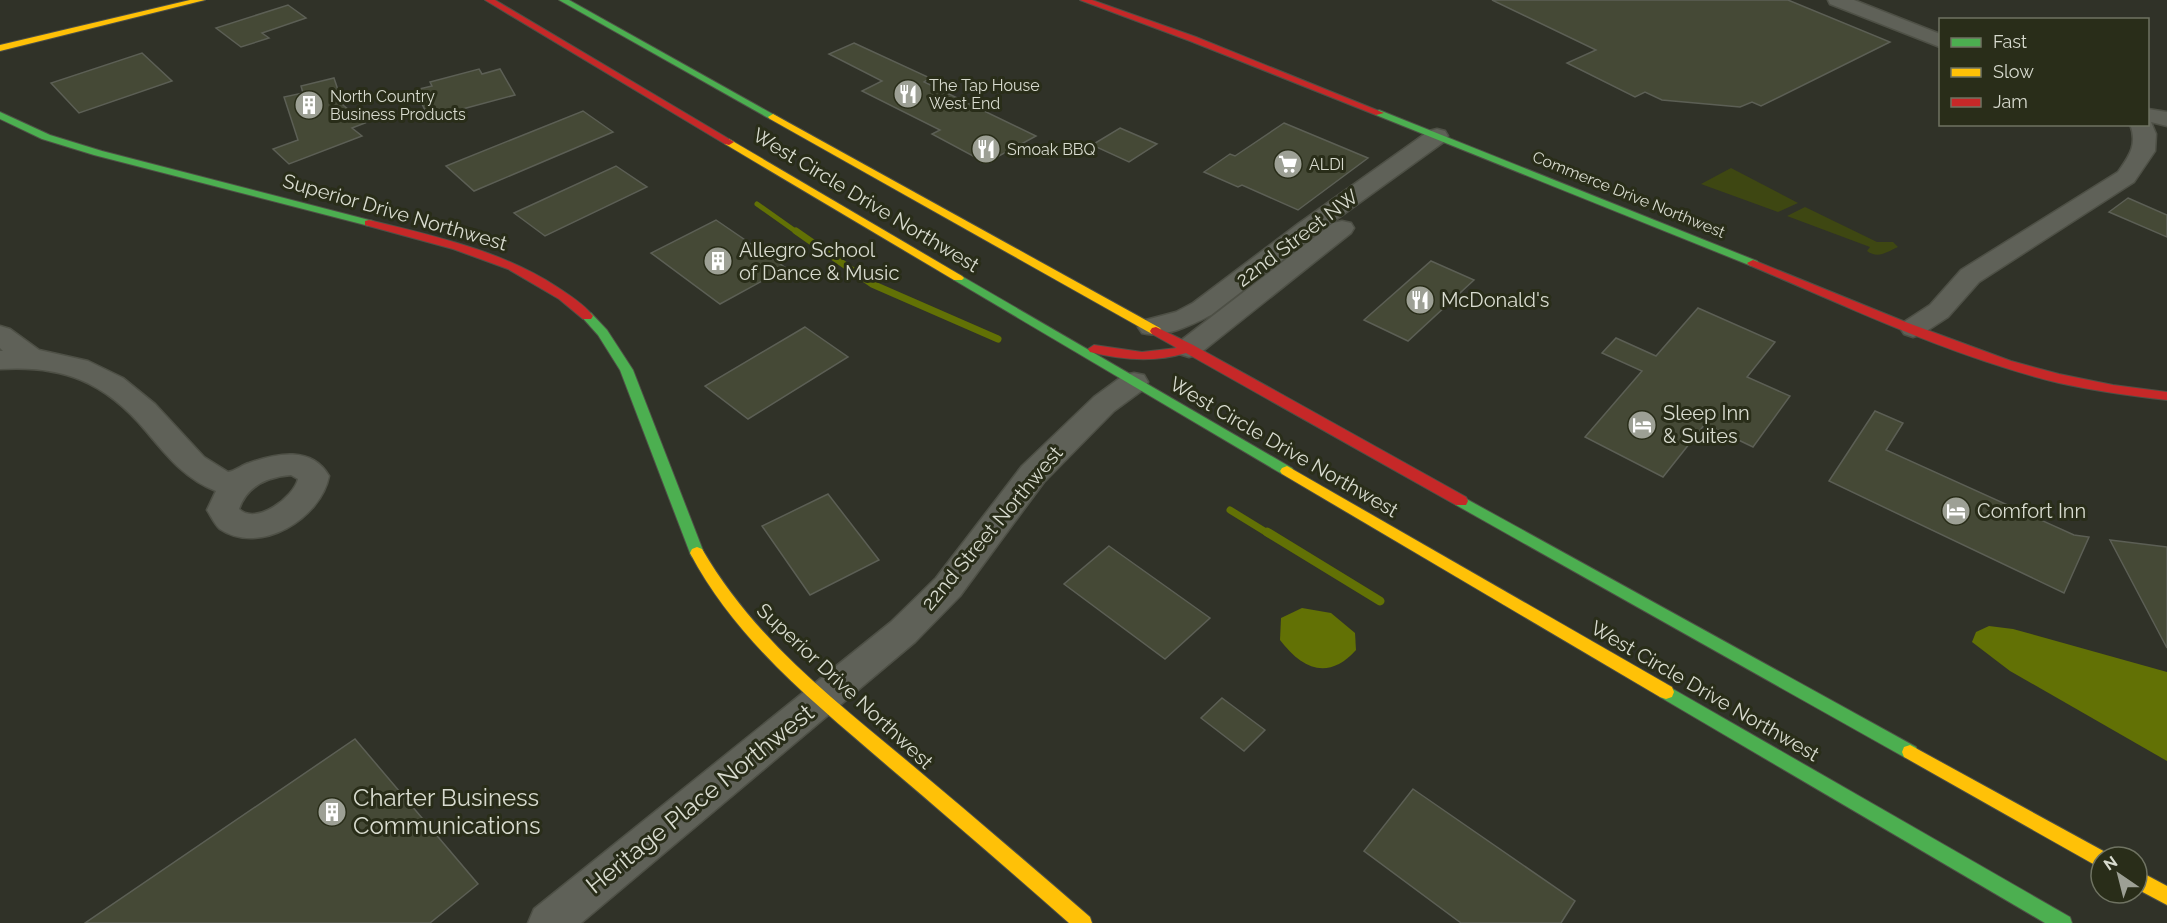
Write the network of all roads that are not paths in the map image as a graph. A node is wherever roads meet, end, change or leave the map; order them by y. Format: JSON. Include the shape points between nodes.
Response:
{"nodes":[{"id":1,"x":201,"y":0,"type":"edge"},
{"id":2,"x":489,"y":0,"type":"edge"},
{"id":3,"x":563,"y":0,"type":"edge"},
{"id":4,"x":1084,"y":0,"type":"edge"},
{"id":5,"x":1837,"y":0,"type":"edge"},
{"id":6,"x":1939,"y":40,"type":"edge"},
{"id":7,"x":0,"y":48,"type":"edge"},
{"id":8,"x":0,"y":115,"type":"edge"},
{"id":9,"x":2149,"y":115,"type":"edge"},
{"id":10,"x":2167,"y":118,"type":"edge"},
{"id":11,"x":2142,"y":126,"type":"edge"},
{"id":12,"x":1445,"y":139,"type":"junction"},
{"id":13,"x":1151,"y":327,"type":"junction"},
{"id":14,"x":1913,"y":328,"type":"junction"},
{"id":15,"x":0,"y":335,"type":"edge"},
{"id":16,"x":1069,"y":343,"type":"junction"},
{"id":17,"x":1189,"y":348,"type":"junction"},
{"id":18,"x":30,"y":357,"type":"junction"},
{"id":19,"x":0,"y":360,"type":"edge"},
{"id":20,"x":1134,"y":382,"type":"junction"},
{"id":21,"x":2167,"y":396,"type":"edge"},
{"id":22,"x":234,"y":486,"type":"dead end"},
{"id":23,"x":824,"y":699,"type":"junction"},
{"id":24,"x":2089,"y":852,"type":"edge"},
{"id":25,"x":2149,"y":886,"type":"edge"},
{"id":26,"x":2167,"y":896,"type":"edge"},
{"id":27,"x":549,"y":923,"type":"edge"},
{"id":28,"x":1083,"y":923,"type":"edge"},
{"id":29,"x":2063,"y":923,"type":"edge"}],
"edges":[{"from":1,"to":7,"type":"main road"},
{"from":2,"to":16,"type":"main road","name":"West Circle Drive Northwest"},
{"from":3,"to":13,"type":"main road","name":"West Circle Drive Northwest"},
{"from":4,"to":12,"type":"main road","name":"Commerce Drive Northwest"},
{"from":5,"to":6,"type":"street"},
{"from":8,"to":23,"type":"main road","name":"Superior Drive Northwest","via":[[46,138],[98,153],[461,247],[523,270],[568,297],[603,331],[630,376],[685,529],[718,589],[746,623]]},
{"from":9,"to":10,"type":"street"},
{"from":11,"to":14,"type":"street","via":[[2144,151],[2126,177],[1970,276],[1939,311]]},
{"from":12,"to":13,"type":"street","name":"22nd Street NW","via":[[1307,229],[1202,309]]},
{"from":12,"to":14,"type":"main road","name":"Commerce Drive Northwest"},
{"from":12,"to":17,"type":"street","name":"22nd Street NW"},
{"from":13,"to":17,"type":"main road","name":"West Circle Drive Northwest"},
{"from":14,"to":21,"type":"main road","name":"Commerce Drive Northwest","via":[[1956,348],[2065,381]]},
{"from":15,"to":18,"type":"street"},
{"from":16,"to":17,"type":"main road","via":[[1139,357],[1173,355]]},
{"from":16,"to":20,"type":"main road","name":"West Circle Drive Northwest"},
{"from":17,"to":24,"type":"main road","name":"West Circle Drive Northwest"},
{"from":18,"to":19,"type":"street"},
{"from":18,"to":22,"type":"street","via":[[71,364],[120,387],[179,453],[211,479]]},
{"from":20,"to":23,"type":"street","name":"22nd Street Northwest","via":[[1104,404],[1033,474],[948,586],[903,632]]},
{"from":20,"to":29,"type":"main road","name":"West Circle Drive Northwest"},
{"from":23,"to":27,"type":"street","name":"Heritage Place Northwest"},
{"from":23,"to":28,"type":"main road","name":"Superior Drive Northwest"},
{"from":25,"to":26,"type":"main road"}]}
